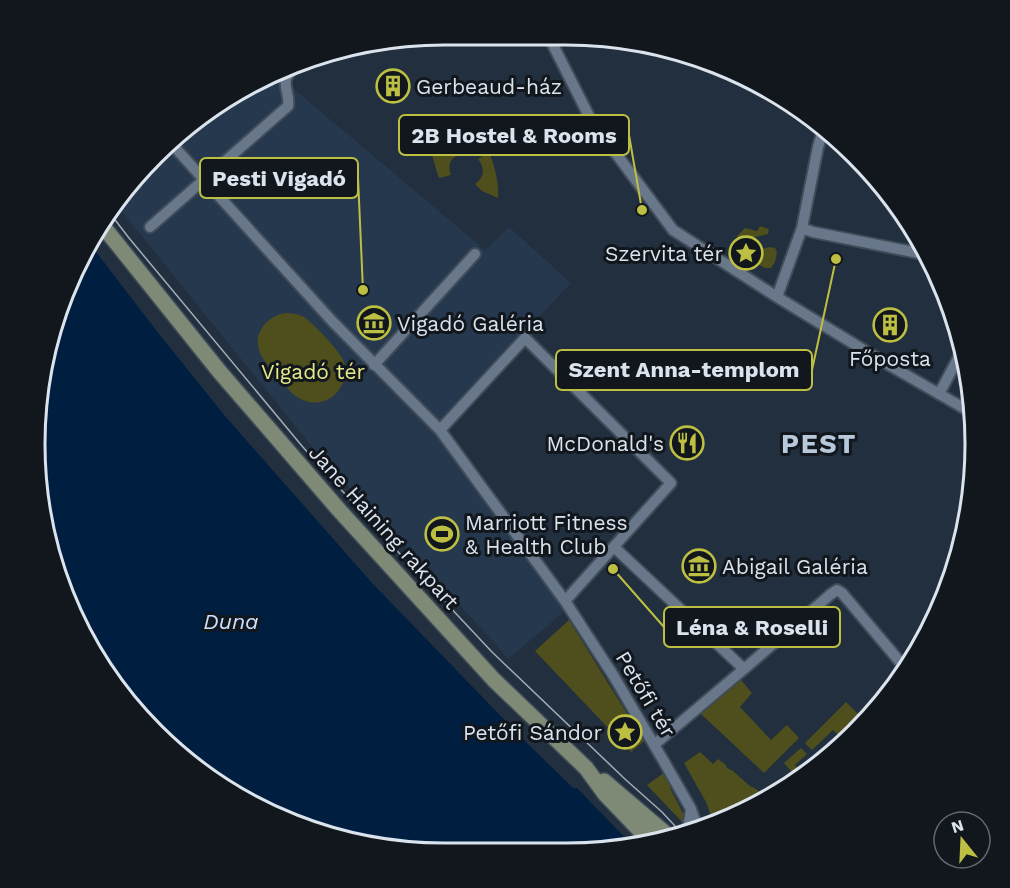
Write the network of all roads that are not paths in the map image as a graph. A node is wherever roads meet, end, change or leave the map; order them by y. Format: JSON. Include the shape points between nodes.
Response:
{"nodes":[{"id":1,"x":553,"y":45,"type":"edge"},
{"id":2,"x":288,"y":77,"type":"edge"},
{"id":3,"x":822,"y":138,"type":"edge"},
{"id":4,"x":176,"y":149,"type":"edge"},
{"id":5,"x":205,"y":180,"type":"junction"},
{"id":6,"x":150,"y":227,"type":"dead end"},
{"id":7,"x":802,"y":228,"type":"junction"},
{"id":8,"x":107,"y":231,"type":"edge"},
{"id":9,"x":916,"y":253,"type":"edge"},
{"id":10,"x":475,"y":254,"type":"dead end"},
{"id":11,"x":777,"y":297,"type":"junction"},
{"id":12,"x":956,"y":363,"type":"edge"},
{"id":13,"x":374,"y":364,"type":"junction"},
{"id":14,"x":939,"y":394,"type":"junction"},
{"id":15,"x":963,"y":408,"type":"edge"},
{"id":16,"x":440,"y":430,"type":"junction"},
{"id":17,"x":614,"y":547,"type":"junction"},
{"id":18,"x":565,"y":601,"type":"junction"},
{"id":19,"x":900,"y":662,"type":"edge"},
{"id":20,"x":744,"y":669,"type":"junction"},
{"id":21,"x":654,"y":745,"type":"junction"},
{"id":22,"x":586,"y":768,"type":"junction"},
{"id":23,"x":691,"y":809,"type":"junction"},
{"id":24,"x":695,"y":822,"type":"edge"},
{"id":25,"x":689,"y":823,"type":"edge"},
{"id":26,"x":661,"y":831,"type":"edge"},
{"id":27,"x":644,"y":835,"type":"edge"}],
"edges":[{"from":1,"to":11,"type":"street","via":[[591,120],[670,226]]},
{"from":2,"to":5,"type":"street","via":[[288,106]]},
{"from":3,"to":7,"type":"street"},
{"from":4,"to":5,"type":"street"},
{"from":5,"to":6,"type":"street"},
{"from":5,"to":13,"type":"street"},
{"from":7,"to":9,"type":"street"},
{"from":7,"to":11,"type":"street"},
{"from":8,"to":22,"type":"main road","name":"Jane Haining rakpart","via":[[219,371],[339,510],[494,680]]},
{"from":10,"to":13,"type":"street"},
{"from":11,"to":14,"type":"street"},
{"from":12,"to":14,"type":"street"},
{"from":13,"to":16,"type":"street","name":"Petőfi tér"},
{"from":14,"to":15,"type":"street"},
{"from":16,"to":17,"type":"street","via":[[525,338],[671,483]]},
{"from":16,"to":18,"type":"street","name":"Petőfi tér"},
{"from":17,"to":18,"type":"street"},
{"from":17,"to":20,"type":"street"},
{"from":18,"to":21,"type":"street","name":"Petőfi tér"},
{"from":19,"to":20,"type":"street","via":[[837,590]]},
{"from":20,"to":21,"type":"street"},
{"from":21,"to":23,"type":"street","name":"Petőfi tér"},
{"from":22,"to":26,"type":"main road"},
{"from":22,"to":27,"type":"main road","name":"Jane Haining rakpart"},
{"from":23,"to":24,"type":"street","name":"Petőfi tér"},
{"from":23,"to":25,"type":"street"}]}
